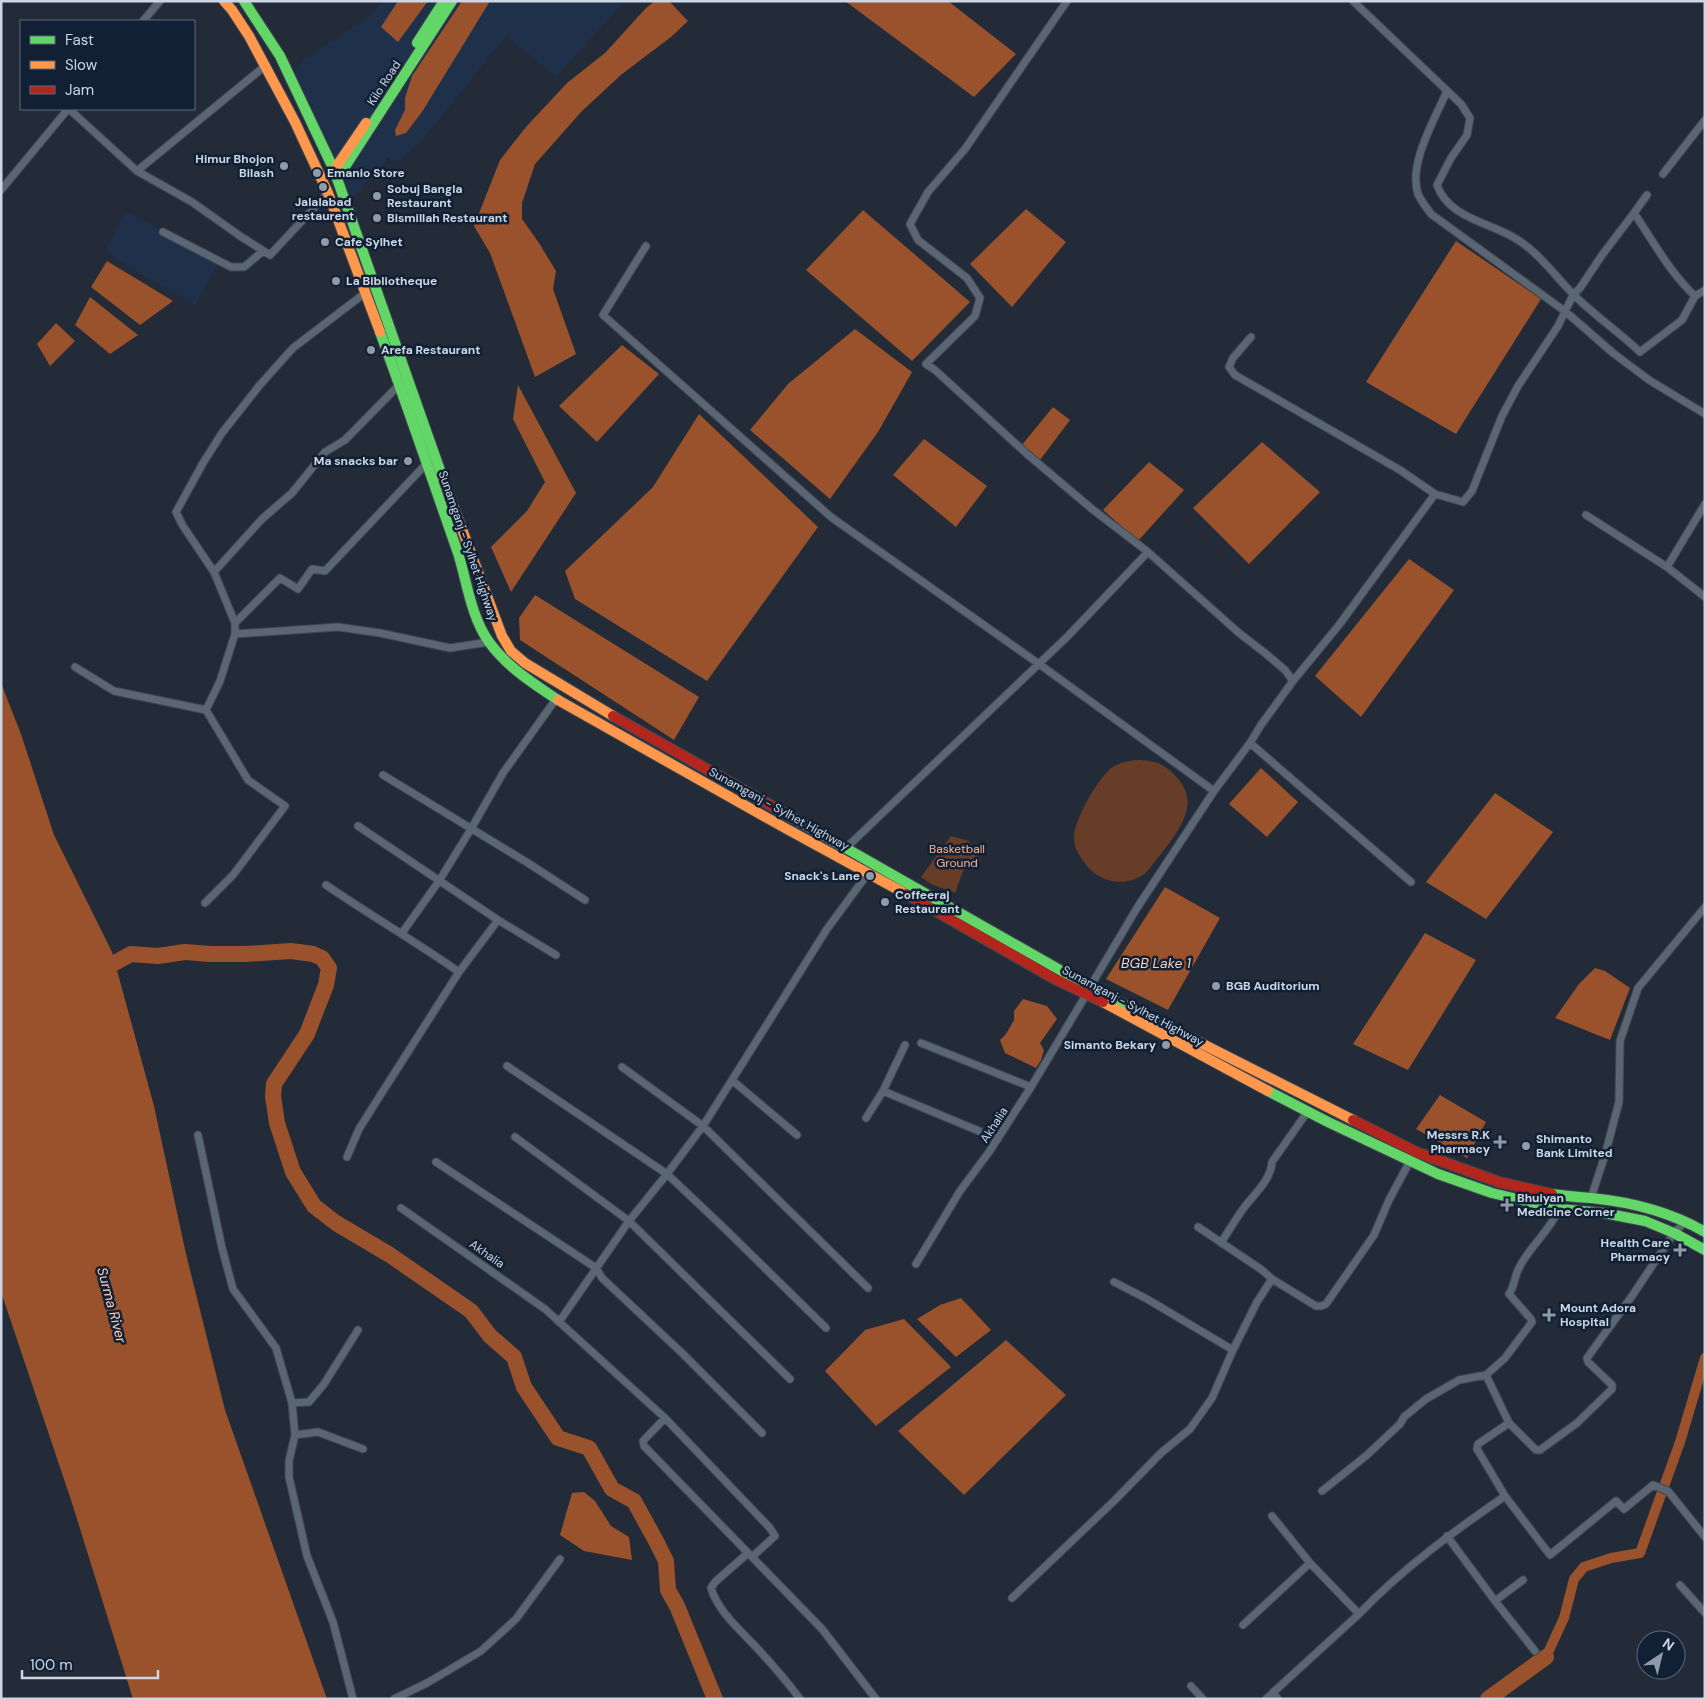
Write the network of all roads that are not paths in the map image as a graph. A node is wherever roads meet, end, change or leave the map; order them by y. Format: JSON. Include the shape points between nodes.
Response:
{"nodes":[{"id":1,"x":160,"y":1,"type":"edge"},
{"id":2,"x":224,"y":1,"type":"edge"},
{"id":3,"x":244,"y":1,"type":"edge"},
{"id":4,"x":444,"y":1,"type":"edge"},
{"id":5,"x":452,"y":1,"type":"edge"},
{"id":6,"x":1067,"y":1,"type":"edge"},
{"id":7,"x":1353,"y":1,"type":"edge"},
{"id":8,"x":144,"y":20,"type":"edge"},
{"id":9,"x":265,"y":66,"type":"junction"},
{"id":10,"x":1447,"y":91,"type":"junction"},
{"id":11,"x":67,"y":110,"type":"edge"},
{"id":12,"x":69,"y":110,"type":"edge"},
{"id":13,"x":1705,"y":120,"type":"edge"},
{"id":14,"x":138,"y":171,"type":"junction"},
{"id":15,"x":336,"y":174,"type":"junction"},
{"id":16,"x":1663,"y":174,"type":"dead end"},
{"id":17,"x":1,"y":190,"type":"edge"},
{"id":18,"x":328,"y":192,"type":"junction"},
{"id":19,"x":1647,"y":195,"type":"dead end"},
{"id":20,"x":1634,"y":213,"type":"junction"},
{"id":21,"x":163,"y":232,"type":"dead end"},
{"id":22,"x":646,"y":246,"type":"dead end"},
{"id":23,"x":262,"y":252,"type":"junction"},
{"id":24,"x":1705,"y":290,"type":"edge"},
{"id":25,"x":365,"y":293,"type":"junction"},
{"id":26,"x":1573,"y":295,"type":"junction"},
{"id":27,"x":1695,"y":296,"type":"junction"},
{"id":28,"x":1566,"y":312,"type":"junction"},
{"id":29,"x":1252,"y":337,"type":"dead end"},
{"id":30,"x":399,"y":385,"type":"junction"},
{"id":31,"x":1705,"y":414,"type":"edge"},
{"id":32,"x":427,"y":463,"type":"junction"},
{"id":33,"x":1435,"y":494,"type":"junction"},
{"id":34,"x":1705,"y":504,"type":"edge"},
{"id":35,"x":1586,"y":515,"type":"dead end"},
{"id":36,"x":1148,"y":552,"type":"junction"},
{"id":37,"x":1667,"y":567,"type":"junction"},
{"id":38,"x":214,"y":572,"type":"junction"},
{"id":39,"x":1705,"y":596,"type":"edge"},
{"id":40,"x":235,"y":623,"type":"junction"},
{"id":41,"x":235,"y":634,"type":"junction"},
{"id":42,"x":489,"y":642,"type":"junction"},
{"id":43,"x":1039,"y":664,"type":"junction"},
{"id":44,"x":76,"y":667,"type":"dead end"},
{"id":45,"x":1293,"y":681,"type":"junction"},
{"id":46,"x":556,"y":699,"type":"junction"},
{"id":47,"x":206,"y":710,"type":"junction"},
{"id":48,"x":1250,"y":743,"type":"junction"},
{"id":49,"x":383,"y":775,"type":"dead end"},
{"id":50,"x":1214,"y":791,"type":"junction"},
{"id":51,"x":358,"y":826,"type":"dead end"},
{"id":52,"x":471,"y":830,"type":"junction"},
{"id":53,"x":847,"y":847,"type":"junction"},
{"id":54,"x":869,"y":872,"type":"junction"},
{"id":55,"x":439,"y":881,"type":"junction"},
{"id":56,"x":1411,"y":882,"type":"dead end"},
{"id":57,"x":326,"y":885,"type":"dead end"},
{"id":58,"x":585,"y":900,"type":"dead end"},
{"id":59,"x":205,"y":903,"type":"dead end"},
{"id":60,"x":1705,"y":907,"type":"edge"},
{"id":61,"x":498,"y":920,"type":"junction"},
{"id":62,"x":402,"y":933,"type":"junction"},
{"id":63,"x":556,"y":955,"type":"dead end"},
{"id":64,"x":459,"y":972,"type":"junction"},
{"id":65,"x":1088,"y":991,"type":"junction"},
{"id":66,"x":921,"y":1043,"type":"dead end"},
{"id":67,"x":906,"y":1045,"type":"dead end"},
{"id":68,"x":507,"y":1066,"type":"dead end"},
{"id":69,"x":622,"y":1067,"type":"dead end"},
{"id":70,"x":732,"y":1081,"type":"junction"},
{"id":71,"x":1032,"y":1087,"type":"junction"},
{"id":72,"x":883,"y":1091,"type":"junction"},
{"id":73,"x":1308,"y":1110,"type":"junction"},
{"id":74,"x":866,"y":1118,"type":"dead end"},
{"id":75,"x":703,"y":1126,"type":"junction"},
{"id":76,"x":198,"y":1135,"type":"dead end"},
{"id":77,"x":796,"y":1136,"type":"dead end"},
{"id":78,"x":515,"y":1137,"type":"dead end"},
{"id":79,"x":998,"y":1139,"type":"junction"},
{"id":80,"x":347,"y":1156,"type":"dead end"},
{"id":81,"x":1410,"y":1161,"type":"junction"},
{"id":82,"x":436,"y":1162,"type":"dead end"},
{"id":83,"x":667,"y":1174,"type":"junction"},
{"id":84,"x":1591,"y":1198,"type":"junction"},
{"id":85,"x":401,"y":1208,"type":"dead end"},
{"id":86,"x":1560,"y":1210,"type":"junction"},
{"id":87,"x":628,"y":1221,"type":"junction"},
{"id":88,"x":1686,"y":1221,"type":"junction"},
{"id":89,"x":1198,"y":1227,"type":"dead end"},
{"id":90,"x":1705,"y":1232,"type":"edge"},
{"id":91,"x":1674,"y":1233,"type":"junction"},
{"id":92,"x":1221,"y":1243,"type":"junction"},
{"id":93,"x":1705,"y":1250,"type":"edge"},
{"id":94,"x":916,"y":1264,"type":"dead end"},
{"id":95,"x":596,"y":1268,"type":"junction"},
{"id":96,"x":1272,"y":1279,"type":"junction"},
{"id":97,"x":1114,"y":1282,"type":"dead end"},
{"id":98,"x":868,"y":1288,"type":"dead end"},
{"id":99,"x":559,"y":1322,"type":"junction"},
{"id":100,"x":826,"y":1328,"type":"dead end"},
{"id":101,"x":358,"y":1330,"type":"dead end"},
{"id":102,"x":1234,"y":1350,"type":"junction"},
{"id":103,"x":1486,"y":1375,"type":"junction"},
{"id":104,"x":790,"y":1379,"type":"dead end"},
{"id":105,"x":292,"y":1403,"type":"junction"},
{"id":106,"x":665,"y":1418,"type":"junction"},
{"id":107,"x":1509,"y":1423,"type":"junction"},
{"id":108,"x":762,"y":1433,"type":"dead end"},
{"id":109,"x":295,"y":1435,"type":"junction"},
{"id":110,"x":363,"y":1449,"type":"dead end"},
{"id":111,"x":1322,"y":1491,"type":"dead end"},
{"id":112,"x":1505,"y":1496,"type":"junction"},
{"id":113,"x":1272,"y":1516,"type":"dead end"},
{"id":114,"x":1447,"y":1536,"type":"junction"},
{"id":115,"x":1705,"y":1537,"type":"edge"},
{"id":116,"x":750,"y":1555,"type":"junction"},
{"id":117,"x":560,"y":1559,"type":"dead end"},
{"id":118,"x":1310,"y":1563,"type":"junction"},
{"id":119,"x":1523,"y":1580,"type":"dead end"},
{"id":120,"x":1680,"y":1585,"type":"dead end"},
{"id":121,"x":1012,"y":1598,"type":"dead end"},
{"id":122,"x":1495,"y":1602,"type":"junction"},
{"id":123,"x":1705,"y":1613,"type":"edge"},
{"id":124,"x":1359,"y":1614,"type":"junction"},
{"id":125,"x":1243,"y":1625,"type":"dead end"},
{"id":126,"x":1535,"y":1651,"type":"dead end"},
{"id":127,"x":1191,"y":1686,"type":"dead end"},
{"id":128,"x":1273,"y":1692,"type":"junction"},
{"id":129,"x":353,"y":1699,"type":"edge"},
{"id":130,"x":394,"y":1699,"type":"edge"},
{"id":131,"x":800,"y":1699,"type":"edge"},
{"id":132,"x":876,"y":1699,"type":"edge"},
{"id":133,"x":1203,"y":1699,"type":"edge"},
{"id":134,"x":1266,"y":1699,"type":"edge"},
{"id":135,"x":1278,"y":1699,"type":"edge"}],
"edges":[{"from":1,"to":8,"type":"street"},
{"from":2,"to":9,"type":"main road","name":"Sunamganj - Sylhet Highway"},
{"from":3,"to":15,"type":"main road","name":"Sunamganj - Sylhet Highway","via":[[280,56]]},
{"from":4,"to":15,"type":"main road","name":"Kilo Road"},
{"from":5,"to":15,"type":"main road","name":"Kilo Road"},
{"from":6,"to":36,"type":"street","via":[[965,148],[928,192],[910,224],[918,240],[966,278],[980,298],[975,316],[926,364],[1092,510]]},
{"from":7,"to":10,"type":"street"},
{"from":9,"to":14,"type":"street"},
{"from":9,"to":18,"type":"main road","name":"Sunamganj - Sylhet Highway"},
{"from":10,"to":26,"type":"street","via":[[1470,118],[1466,135],[1437,185],[1440,195],[1465,216],[1528,246]]},
{"from":10,"to":28,"type":"street","via":[[1415,172],[1418,195],[1431,214]]},
{"from":11,"to":17,"type":"street"},
{"from":12,"to":14,"type":"street"},
{"from":13,"to":16,"type":"street"},
{"from":14,"to":23,"type":"street","via":[[192,202]]},
{"from":15,"to":53,"type":"main road","name":"Sunamganj - Sylhet Highway","via":[[436,460],[502,636],[511,651],[525,663],[598,707]]},
{"from":18,"to":23,"type":"street","via":[[270,255]]},
{"from":18,"to":25,"type":"main road","name":"Sunamganj - Sylhet Highway"},
{"from":19,"to":20,"type":"street"},
{"from":20,"to":26,"type":"street"},
{"from":20,"to":27,"type":"street","via":[[1683,285]]},
{"from":21,"to":23,"type":"street","via":[[232,267],[244,267]]},
{"from":22,"to":43,"type":"street","via":[[603,315],[831,517]]},
{"from":24,"to":27,"type":"street"},
{"from":25,"to":30,"type":"main road","name":"Sunamganj - Sylhet Highway"},
{"from":25,"to":38,"type":"street","via":[[293,348],[259,386],[202,463],[176,512]]},
{"from":26,"to":27,"type":"street","via":[[1640,352],[1682,320]]},
{"from":26,"to":28,"type":"street"},
{"from":28,"to":31,"type":"street","via":[[1648,380]]},
{"from":28,"to":33,"type":"street","via":[[1502,416],[1472,491],[1464,502]]},
{"from":29,"to":33,"type":"street","via":[[1233,358],[1230,367],[1235,375],[1400,470]]},
{"from":30,"to":32,"type":"main road","name":"Sunamganj - Sylhet Highway"},
{"from":30,"to":38,"type":"street","via":[[345,440],[324,452],[292,493],[262,519]]},
{"from":32,"to":40,"type":"street","via":[[325,571],[312,569],[298,589],[280,578]]},
{"from":32,"to":42,"type":"main road","name":"Sunamganj - Sylhet Highway","via":[[476,616]]},
{"from":33,"to":45,"type":"street","name":"Akhalia","via":[[1339,625]]},
{"from":34,"to":37,"type":"street"},
{"from":35,"to":37,"type":"street"},
{"from":36,"to":43,"type":"street"},
{"from":36,"to":45,"type":"street"},
{"from":37,"to":39,"type":"street"},
{"from":38,"to":40,"type":"street"},
{"from":40,"to":41,"type":"street"},
{"from":41,"to":42,"type":"street","via":[[338,627],[380,632],[450,648]]},
{"from":41,"to":47,"type":"street","via":[[220,681]]},
{"from":42,"to":46,"type":"main road","name":"Sunamganj - Sylhet Highway","via":[[524,677]]},
{"from":43,"to":50,"type":"street"},
{"from":43,"to":53,"type":"street"},
{"from":44,"to":47,"type":"street","via":[[114,691]]},
{"from":45,"to":48,"type":"street","name":"Akhalia"},
{"from":46,"to":52,"type":"street","via":[[503,773]]},
{"from":46,"to":54,"type":"main road","name":"Sunamganj - Sylhet Highway"},
{"from":47,"to":59,"type":"street","via":[[248,780],[285,806],[233,875]]},
{"from":48,"to":50,"type":"street","name":"Akhalia"},
{"from":48,"to":56,"type":"street"},
{"from":49,"to":52,"type":"street"},
{"from":50,"to":65,"type":"street","name":"Akhalia","via":[[1137,908]]},
{"from":51,"to":55,"type":"street"},
{"from":52,"to":55,"type":"street"},
{"from":52,"to":58,"type":"street"},
{"from":53,"to":65,"type":"main road","name":"Sunamganj - Sylhet Highway"},
{"from":54,"to":65,"type":"main road","name":"Sunamganj - Sylhet Highway","via":[[1052,978]]},
{"from":54,"to":70,"type":"street","via":[[828,929]]},
{"from":55,"to":61,"type":"street"},
{"from":55,"to":62,"type":"street"},
{"from":57,"to":62,"type":"street"},
{"from":60,"to":84,"type":"street","via":[[1638,988],[1620,1041],[1618,1102]]},
{"from":61,"to":63,"type":"street"},
{"from":61,"to":64,"type":"street"},
{"from":62,"to":64,"type":"street"},
{"from":64,"to":80,"type":"street","via":[[358,1129]]},
{"from":65,"to":71,"type":"street","name":"Akhalia"},
{"from":65,"to":73,"type":"main road","name":"Sunamganj - Sylhet Highway","via":[[1206,1059]]},
{"from":65,"to":84,"type":"main road","name":"Sunamganj - Sylhet Highway","via":[[1416,1152],[1499,1182],[1568,1197]]},
{"from":66,"to":71,"type":"street"},
{"from":67,"to":72,"type":"street"},
{"from":68,"to":83,"type":"street"},
{"from":69,"to":75,"type":"street"},
{"from":70,"to":75,"type":"street"},
{"from":70,"to":77,"type":"street"},
{"from":71,"to":79,"type":"street","name":"Akhalia"},
{"from":72,"to":74,"type":"street"},
{"from":72,"to":79,"type":"street"},
{"from":73,"to":81,"type":"main road","name":"Sunamganj - Sylhet Highway"},
{"from":73,"to":92,"type":"street","via":[[1272,1162],[1272,1171]]},
{"from":75,"to":83,"type":"street"},
{"from":75,"to":98,"type":"street"},
{"from":76,"to":105,"type":"street","via":[[233,1289],[276,1348]]},
{"from":78,"to":87,"type":"street"},
{"from":79,"to":94,"type":"street","name":"Akhalia","via":[[960,1191]]},
{"from":81,"to":86,"type":"main road","name":"Sunamganj - Sylhet Highway","via":[[1492,1193]]},
{"from":81,"to":96,"type":"street","via":[[1374,1234],[1326,1304],[1316,1306]]},
{"from":82,"to":95,"type":"street"},
{"from":83,"to":87,"type":"street"},
{"from":83,"to":100,"type":"street"},
{"from":84,"to":88,"type":"main road","name":"Sunamganj - Sylhet Highway","via":[[1655,1209]]},
{"from":85,"to":99,"type":"street","name":"Akhalia"},
{"from":86,"to":91,"type":"main road","name":"Sunamganj - Sylhet Highway","via":[[1604,1212],[1645,1221]]},
{"from":86,"to":103,"type":"street","via":[[1519,1268],[1509,1294],[1532,1322],[1505,1358]]},
{"from":87,"to":95,"type":"street"},
{"from":87,"to":104,"type":"street"},
{"from":88,"to":90,"type":"main road","name":"Sunamganj - Sylhet Highway"},
{"from":88,"to":91,"type":"street"},
{"from":89,"to":92,"type":"street"},
{"from":91,"to":93,"type":"main road","name":"Sunamganj - Sylhet Highway"},
{"from":91,"to":107,"type":"street","via":[[1587,1358],[1612,1385],[1612,1389],[1576,1423],[1540,1450],[1536,1450]]},
{"from":92,"to":96,"type":"street"},
{"from":95,"to":99,"type":"street"},
{"from":95,"to":108,"type":"street","via":[[602,1278]]},
{"from":96,"to":102,"type":"street","via":[[1253,1309]]},
{"from":97,"to":102,"type":"street"},
{"from":99,"to":106,"type":"street","name":"Akhalia"},
{"from":101,"to":105,"type":"street","via":[[309,1402]]},
{"from":102,"to":121,"type":"street","via":[[1212,1398],[1190,1429],[1161,1453]]},
{"from":103,"to":107,"type":"street"},
{"from":103,"to":111,"type":"street","via":[[1459,1380],[1426,1399],[1366,1456]]},
{"from":105,"to":109,"type":"street"},
{"from":106,"to":116,"type":"street","via":[[643,1441],[644,1446]]},
{"from":106,"to":116,"type":"street","name":"Akhalia","via":[[775,1536]]},
{"from":107,"to":112,"type":"street","via":[[1477,1446]]},
{"from":109,"to":110,"type":"street","via":[[318,1432]]},
{"from":109,"to":129,"type":"street","via":[[289,1477],[307,1556],[333,1622]]},
{"from":112,"to":114,"type":"street"},
{"from":112,"to":115,"type":"street","via":[[1550,1555],[1616,1501],[1624,1509],[1654,1484],[1668,1491]]},
{"from":113,"to":118,"type":"street"},
{"from":114,"to":122,"type":"street"},
{"from":114,"to":124,"type":"street","via":[[1384,1588]]},
{"from":116,"to":131,"type":"street","via":[[715,1582],[711,1588],[714,1599]]},
{"from":116,"to":132,"type":"street","via":[[822,1630]]},
{"from":117,"to":130,"type":"street","via":[[516,1618],[481,1652]]},
{"from":118,"to":124,"type":"street"},
{"from":118,"to":125,"type":"street"},
{"from":119,"to":122,"type":"street"},
{"from":120,"to":123,"type":"street"},
{"from":122,"to":126,"type":"street"},
{"from":124,"to":128,"type":"street"},
{"from":127,"to":133,"type":"street"},
{"from":128,"to":134,"type":"street"},
{"from":128,"to":135,"type":"street"}]}
